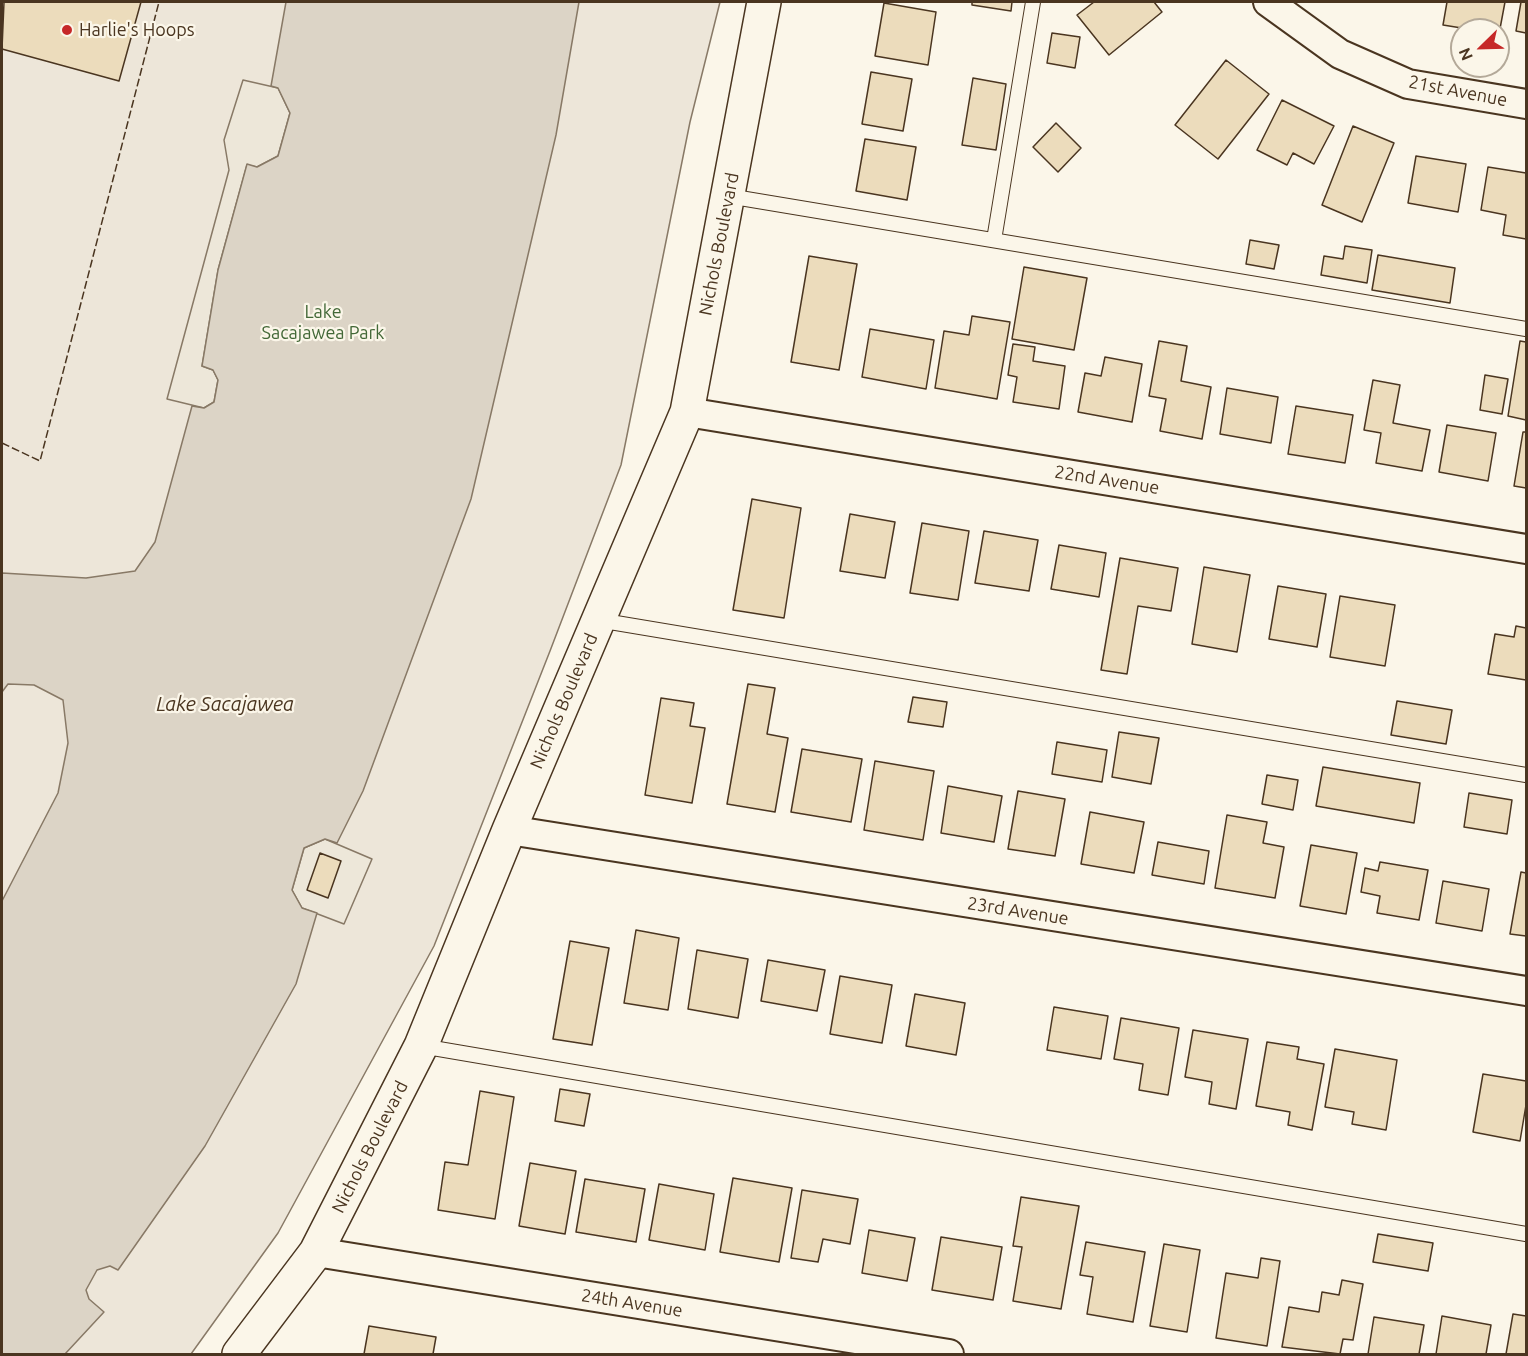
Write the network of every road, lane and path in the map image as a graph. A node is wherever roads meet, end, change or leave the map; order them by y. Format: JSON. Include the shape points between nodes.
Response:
{"nodes":[{"id":1,"x":764,"y":2,"type":"edge"},
{"id":2,"x":1033,"y":2,"type":"edge"},
{"id":3,"x":1268,"y":2,"type":"edge"},
{"id":4,"x":1527,"y":104,"type":"edge"},
{"id":5,"x":728,"y":196,"type":"junction"},
{"id":6,"x":994,"y":240,"type":"junction"},
{"id":7,"x":1527,"y":329,"type":"edge"},
{"id":8,"x":687,"y":411,"type":"junction"},
{"id":9,"x":1527,"y":549,"type":"edge"},
{"id":10,"x":598,"y":620,"type":"junction"},
{"id":11,"x":1527,"y":775,"type":"edge"},
{"id":12,"x":508,"y":830,"type":"junction"},
{"id":13,"x":1527,"y":991,"type":"edge"},
{"id":14,"x":421,"y":1046,"type":"junction"},
{"id":15,"x":1527,"y":1234,"type":"edge"},
{"id":16,"x":316,"y":1252,"type":"junction"},
{"id":17,"x":239,"y":1354,"type":"edge"},
{"id":18,"x":948,"y":1354,"type":"edge"}],
"edges":[{"from":1,"to":5,"type":"main road","name":"Nichols Boulevard"},
{"from":2,"to":6,"type":"lane"},
{"from":3,"to":4,"type":"street","name":"21st Avenue","via":[[1340,54],[1408,84]]},
{"from":5,"to":6,"type":"lane"},
{"from":5,"to":8,"type":"main road","name":"Nichols Boulevard"},
{"from":6,"to":7,"type":"lane"},
{"from":8,"to":9,"type":"street","name":"22nd Avenue"},
{"from":8,"to":10,"type":"main road","name":"Nichols Boulevard"},
{"from":10,"to":11,"type":"lane"},
{"from":10,"to":12,"type":"main road","name":"Nichols Boulevard"},
{"from":12,"to":13,"type":"street","name":"23rd Avenue"},
{"from":12,"to":14,"type":"main road","name":"Nichols Boulevard"},
{"from":14,"to":15,"type":"lane"},
{"from":14,"to":16,"type":"main road","name":"Nichols Boulevard"},
{"from":16,"to":17,"type":"main road","name":"Nichols Boulevard"},
{"from":16,"to":18,"type":"street","name":"24th Avenue"}]}
